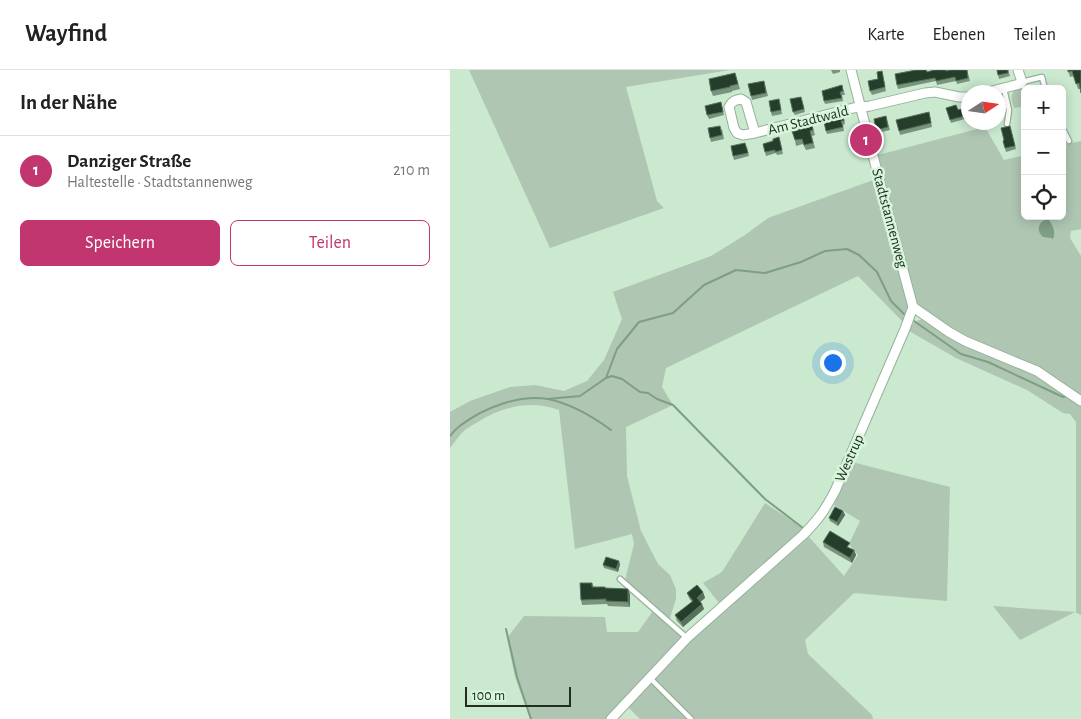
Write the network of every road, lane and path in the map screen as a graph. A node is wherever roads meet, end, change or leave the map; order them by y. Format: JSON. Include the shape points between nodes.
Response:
{"nodes":[{"id":1,"x":852,"y":70,"type":"edge"},
{"id":2,"x":1018,"y":70,"type":"edge"},
{"id":3,"x":1022,"y":82,"type":"junction"},
{"id":4,"x":1044,"y":85,"type":"edge"},
{"id":5,"x":1006,"y":88,"type":"edge"},
{"id":6,"x":961,"y":97,"type":"edge"},
{"id":7,"x":1006,"y":97,"type":"edge"},
{"id":8,"x":861,"y":108,"type":"junction"},
{"id":9,"x":1007,"y":124,"type":"dead end"},
{"id":10,"x":1064,"y":130,"type":"edge"},
{"id":11,"x":756,"y":133,"type":"dead end"},
{"id":12,"x":1069,"y":141,"type":"dead end"},
{"id":13,"x":913,"y":308,"type":"junction"},
{"id":14,"x":1081,"y":401,"type":"edge"},
{"id":15,"x":620,"y":579,"type":"dead end"},
{"id":16,"x":687,"y":638,"type":"junction"},
{"id":17,"x":649,"y":677,"type":"junction"},
{"id":18,"x":611,"y":719,"type":"edge"},
{"id":19,"x":691,"y":719,"type":"edge"}],
"edges":[{"from":1,"to":8,"type":"street","name":"Stadtstannenweg"},
{"from":2,"to":3,"type":"street"},
{"from":3,"to":4,"type":"lane","via":[[1042,78]]},
{"from":3,"to":5,"type":"street"},
{"from":6,"to":8,"type":"street","name":"Am Stadtwald","via":[[924,93]]},
{"from":7,"to":9,"type":"lane","via":[[1009,110]]},
{"from":8,"to":11,"type":"street","name":"Am Stadtwald"},
{"from":8,"to":13,"type":"street","name":"Stadtstannenweg"},
{"from":10,"to":12,"type":"lane"},
{"from":13,"to":14,"type":"street","via":[[965,341],[1037,371]]},
{"from":13,"to":16,"type":"street","name":"Westrup","via":[[835,491],[820,517]]},
{"from":15,"to":16,"type":"lane"},
{"from":16,"to":17,"type":"street","name":"Westrup"},
{"from":17,"to":18,"type":"street","name":"Westrup"},
{"from":17,"to":19,"type":"lane"}]}
